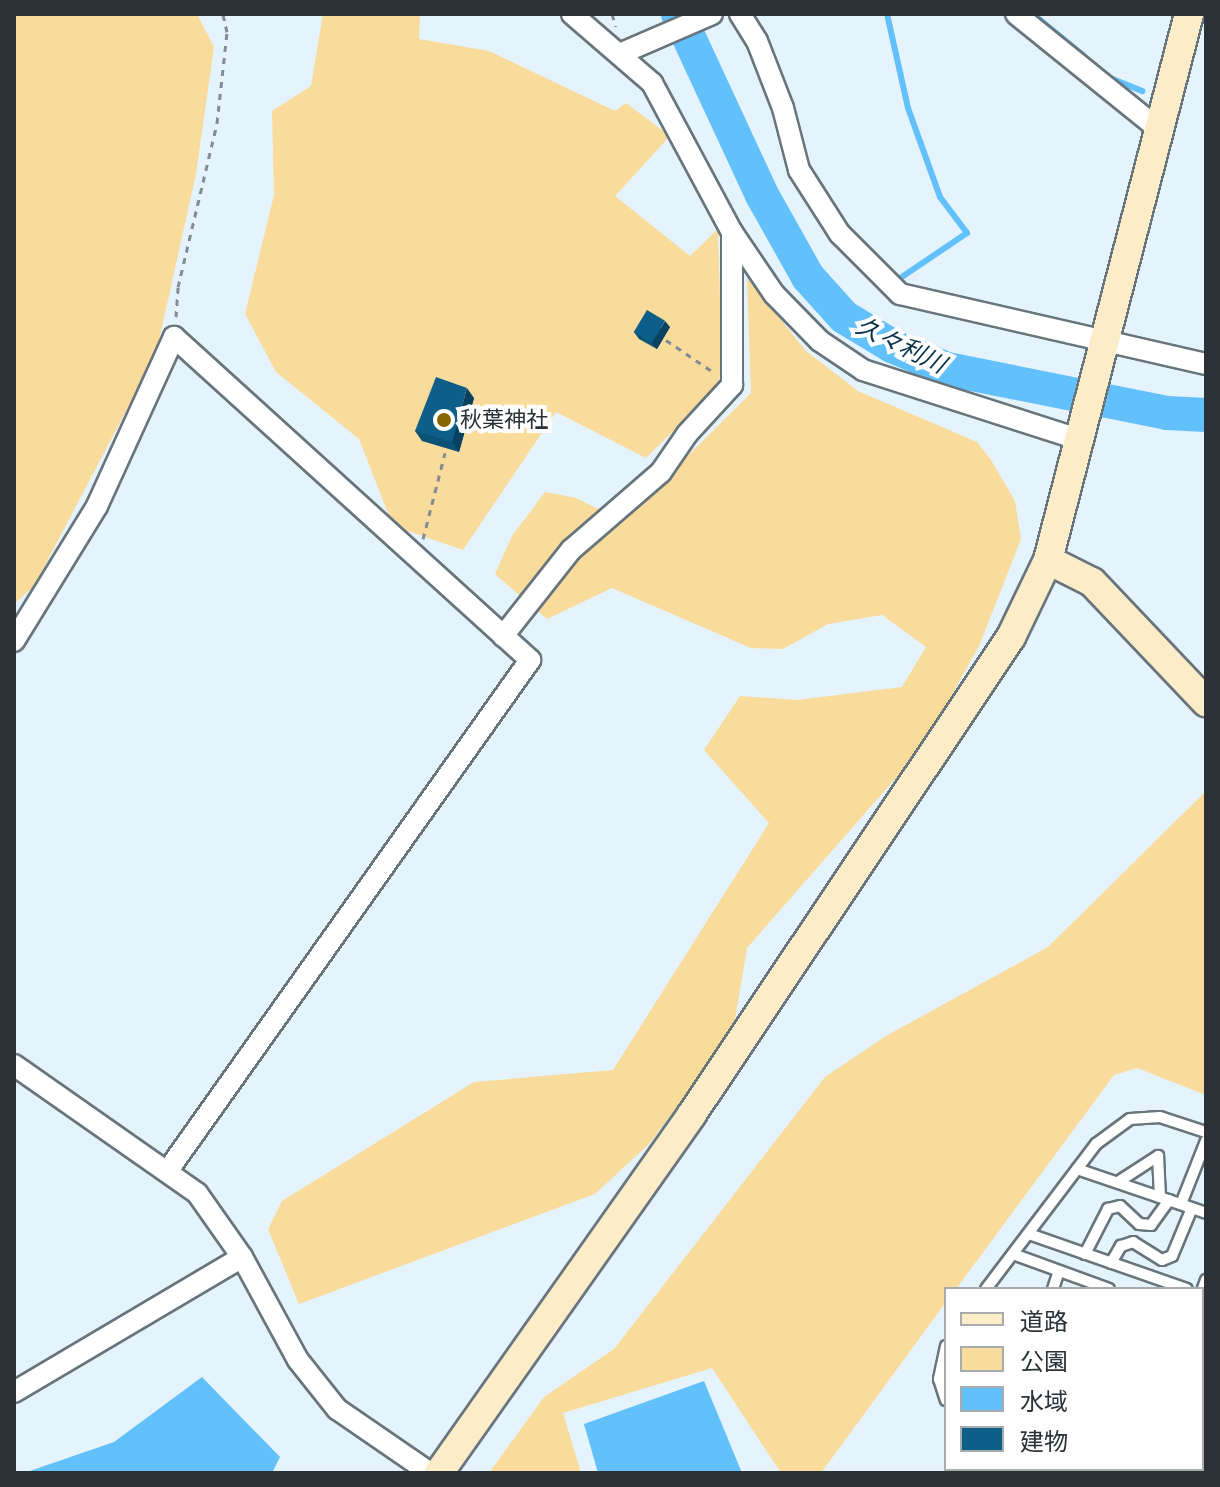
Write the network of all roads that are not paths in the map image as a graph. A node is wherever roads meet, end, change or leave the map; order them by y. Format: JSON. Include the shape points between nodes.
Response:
{"nodes":[{"id":1,"x":572,"y":14,"type":"edge"},
{"id":2,"x":712,"y":14,"type":"edge"},
{"id":3,"x":740,"y":14,"type":"edge"},
{"id":4,"x":1016,"y":14,"type":"edge"},
{"id":5,"x":1189,"y":14,"type":"edge"},
{"id":6,"x":622,"y":53,"type":"junction"},
{"id":7,"x":1160,"y":130,"type":"junction"},
{"id":8,"x":732,"y":232,"type":"junction"},
{"id":9,"x":1104,"y":339,"type":"junction"},
{"id":10,"x":1206,"y":364,"type":"edge"},
{"id":11,"x":1078,"y":439,"type":"junction"},
{"id":12,"x":1048,"y":560,"type":"junction"},
{"id":13,"x":503,"y":636,"type":"junction"},
{"id":14,"x":14,"y":641,"type":"edge"},
{"id":15,"x":1206,"y":702,"type":"edge"},
{"id":16,"x":14,"y":1065,"type":"edge"},
{"id":17,"x":1206,"y":1132,"type":"edge"},
{"id":18,"x":1206,"y":1141,"type":"edge"},
{"id":19,"x":169,"y":1169,"type":"junction"},
{"id":20,"x":1077,"y":1169,"type":"junction"},
{"id":21,"x":1118,"y":1182,"type":"junction"},
{"id":22,"x":1164,"y":1198,"type":"junction"},
{"id":23,"x":1186,"y":1206,"type":"junction"},
{"id":24,"x":1206,"y":1213,"type":"edge"},
{"id":25,"x":1029,"y":1234,"type":"junction"},
{"id":26,"x":1013,"y":1254,"type":"junction"},
{"id":27,"x":1085,"y":1254,"type":"junction"},
{"id":28,"x":242,"y":1257,"type":"junction"},
{"id":29,"x":1111,"y":1263,"type":"junction"},
{"id":30,"x":1059,"y":1271,"type":"junction"},
{"id":31,"x":988,"y":1287,"type":"edge"},
{"id":32,"x":1054,"y":1287,"type":"edge"},
{"id":33,"x":1103,"y":1287,"type":"edge"},
{"id":34,"x":1181,"y":1287,"type":"edge"},
{"id":35,"x":944,"y":1355,"type":"edge"},
{"id":36,"x":14,"y":1392,"type":"edge"},
{"id":37,"x":944,"y":1394,"type":"edge"},
{"id":38,"x":430,"y":1473,"type":"edge"},
{"id":39,"x":439,"y":1473,"type":"edge"}],
"edges":[{"from":1,"to":6,"type":"street"},
{"from":2,"to":6,"type":"street"},
{"from":3,"to":9,"type":"street","via":[[757,41],[783,108],[799,170],[840,234],[874,272],[900,294],[937,306]]},
{"from":4,"to":7,"type":"street"},
{"from":5,"to":7,"type":"street"},
{"from":6,"to":8,"type":"street","via":[[652,83]]},
{"from":7,"to":9,"type":"street"},
{"from":8,"to":11,"type":"street","via":[[774,294],[820,341],[863,370]]},
{"from":8,"to":13,"type":"street","via":[[732,385],[661,472],[571,550]]},
{"from":9,"to":10,"type":"street"},
{"from":9,"to":11,"type":"street"},
{"from":11,"to":12,"type":"street"},
{"from":12,"to":15,"type":"street","via":[[1092,582]]},
{"from":12,"to":39,"type":"street","via":[[994,662],[692,1114]]},
{"from":13,"to":14,"type":"street","via":[[174,337],[97,506]]},
{"from":13,"to":19,"type":"street","via":[[530,660]]},
{"from":16,"to":19,"type":"street"},
{"from":17,"to":20,"type":"lane","via":[[1160,1117],[1130,1119],[1096,1144]]},
{"from":18,"to":23,"type":"lane"},
{"from":19,"to":28,"type":"street","via":[[197,1193]]},
{"from":20,"to":21,"type":"lane"},
{"from":20,"to":25,"type":"lane"},
{"from":21,"to":22,"type":"lane"},
{"from":21,"to":22,"type":"lane","via":[[1158,1156]]},
{"from":22,"to":23,"type":"lane"},
{"from":22,"to":27,"type":"lane","via":[[1151,1225],[1139,1224],[1120,1206],[1108,1209]]},
{"from":23,"to":24,"type":"lane"},
{"from":23,"to":29,"type":"lane","via":[[1172,1256],[1162,1260],[1133,1242],[1121,1246]]},
{"from":25,"to":26,"type":"lane"},
{"from":25,"to":27,"type":"lane"},
{"from":26,"to":30,"type":"lane"},
{"from":26,"to":31,"type":"lane"},
{"from":27,"to":29,"type":"lane"},
{"from":28,"to":36,"type":"street"},
{"from":28,"to":38,"type":"street","via":[[298,1360],[337,1409]]},
{"from":29,"to":34,"type":"lane"},
{"from":30,"to":32,"type":"lane"},
{"from":30,"to":33,"type":"lane"},
{"from":35,"to":37,"type":"lane","via":[[939,1379]]}]}
